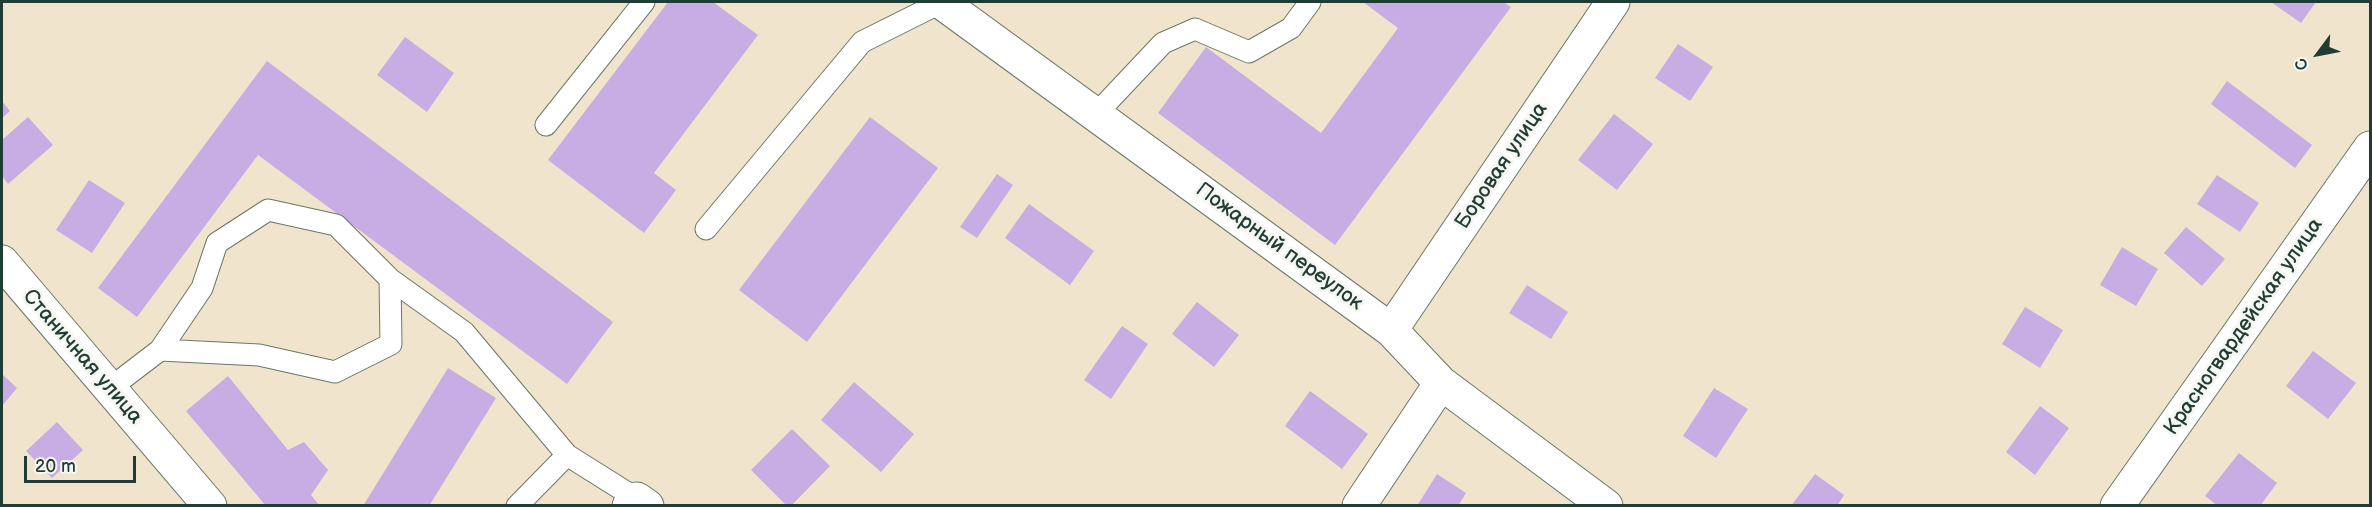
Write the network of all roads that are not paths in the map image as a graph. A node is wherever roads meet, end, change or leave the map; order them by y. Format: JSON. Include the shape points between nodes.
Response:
{"nodes":[{"id":1,"x":644,"y":2,"type":"edge"},
{"id":2,"x":942,"y":2,"type":"edge"},
{"id":3,"x":1310,"y":2,"type":"edge"},
{"id":4,"x":1613,"y":2,"type":"edge"},
{"id":5,"x":1097,"y":113,"type":"junction"},
{"id":6,"x":546,"y":125,"type":"dead end"},
{"id":7,"x":2370,"y":148,"type":"edge"},
{"id":8,"x":706,"y":229,"type":"dead end"},
{"id":9,"x":2,"y":262,"type":"edge"},
{"id":10,"x":390,"y":279,"type":"junction"},
{"id":11,"x":1391,"y":330,"type":"junction"},
{"id":12,"x":160,"y":350,"type":"junction"},
{"id":13,"x":1441,"y":383,"type":"junction"},
{"id":14,"x":109,"y":389,"type":"junction"},
{"id":15,"x":567,"y":455,"type":"junction"},
{"id":16,"x":638,"y":503,"type":"edge"},
{"id":17,"x":210,"y":506,"type":"edge"},
{"id":18,"x":517,"y":506,"type":"edge"},
{"id":19,"x":1359,"y":506,"type":"edge"},
{"id":20,"x":1606,"y":506,"type":"edge"},
{"id":21,"x":2117,"y":506,"type":"edge"}],
"edges":[{"from":1,"to":6,"type":"lane"},
{"from":2,"to":5,"type":"street","name":"Пожарный переулок"},
{"from":2,"to":8,"type":"lane","via":[[862,42]]},
{"from":3,"to":5,"type":"lane","via":[[1291,28],[1249,52],[1195,29],[1163,43]]},
{"from":4,"to":11,"type":"street","name":"Боровая улица"},
{"from":5,"to":11,"type":"street","name":"Пожарный переулок"},
{"from":7,"to":21,"type":"street","name":"Красногвардейская улица"},
{"from":9,"to":14,"type":"street","name":"Станичная улица"},
{"from":10,"to":12,"type":"lane","via":[[391,344],[335,372],[259,355]]},
{"from":10,"to":12,"type":"lane","via":[[336,225],[268,210],[217,243],[202,288]]},
{"from":10,"to":15,"type":"lane","via":[[464,332]]},
{"from":11,"to":13,"type":"street","name":"Пожарный переулок"},
{"from":12,"to":14,"type":"lane"},
{"from":13,"to":19,"type":"street"},
{"from":13,"to":20,"type":"street","name":"Пожарный переулок"},
{"from":14,"to":17,"type":"street","name":"Станичная улица"},
{"from":15,"to":16,"type":"lane"},
{"from":15,"to":18,"type":"lane"}]}
